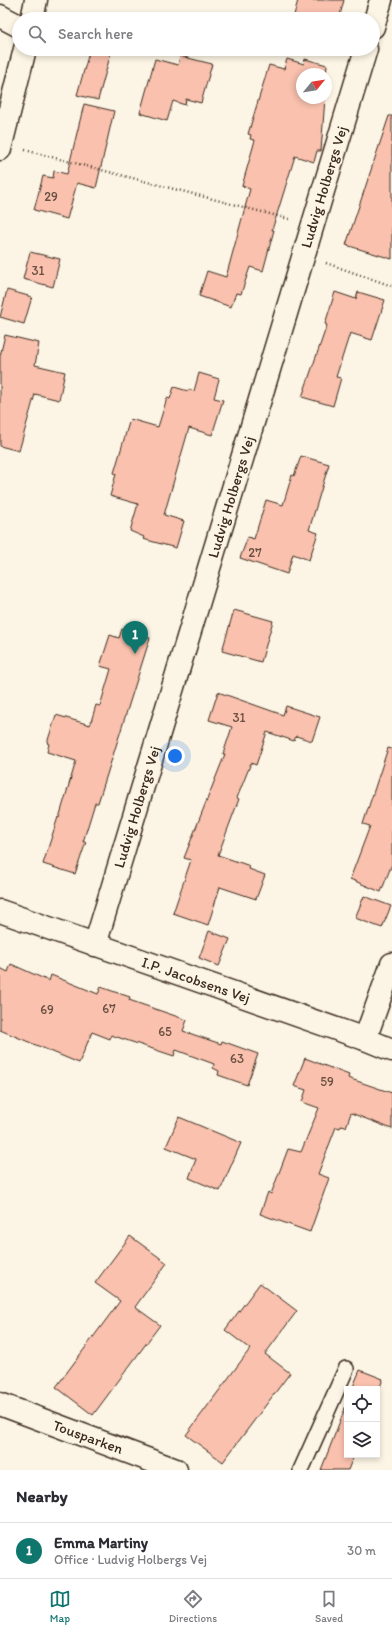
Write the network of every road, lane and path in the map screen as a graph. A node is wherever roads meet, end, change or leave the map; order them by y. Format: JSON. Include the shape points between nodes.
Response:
{"nodes":[{"id":1,"x":36,"y":0,"type":"edge"},
{"id":2,"x":381,"y":0,"type":"edge"},
{"id":3,"x":33,"y":12,"type":"edge"},
{"id":4,"x":377,"y":12,"type":"edge"},
{"id":5,"x":0,"y":16,"type":"edge"},
{"id":6,"x":12,"y":22,"type":"edge"},
{"id":7,"x":23,"y":56,"type":"edge"},
{"id":8,"x":364,"y":56,"type":"edge"},
{"id":9,"x":1,"y":147,"type":"edge"},
{"id":10,"x":313,"y":225,"type":"junction"},
{"id":11,"x":304,"y":256,"type":"junction"},
{"id":12,"x":392,"y":286,"type":"edge"},
{"id":13,"x":0,"y":911,"type":"edge"},
{"id":14,"x":95,"y":945,"type":"junction"},
{"id":15,"x":392,"y":964,"type":"edge"},
{"id":16,"x":365,"y":1039,"type":"junction"},
{"id":17,"x":392,"y":1050,"type":"edge"},
{"id":18,"x":346,"y":1369,"type":"dead end"},
{"id":19,"x":0,"y":1404,"type":"edge"},
{"id":20,"x":176,"y":1470,"type":"edge"},
{"id":21,"x":301,"y":1470,"type":"edge"}],
"edges":[{"from":1,"to":3,"type":"street"},
{"from":2,"to":4,"type":"street"},
{"from":5,"to":6,"type":"street"},
{"from":7,"to":9,"type":"street"},
{"from":8,"to":10,"type":"street","name":"Ludvig Holbergs Vej"},
{"from":9,"to":10,"type":"path"},
{"from":10,"to":11,"type":"street","name":"Ludvig Holbergs Vej"},
{"from":11,"to":12,"type":"path"},
{"from":11,"to":14,"type":"street","name":"Ludvig Holbergs Vej"},
{"from":13,"to":14,"type":"street","name":"I.P. Jacobsens Vej"},
{"from":14,"to":16,"type":"street","name":"I.P. Jacobsens Vej"},
{"from":15,"to":16,"type":"street"},
{"from":16,"to":17,"type":"street","name":"I.P. Jacobsens Vej"},
{"from":18,"to":21,"type":"lane"},
{"from":19,"to":20,"type":"street","name":"Tousparken"}]}
